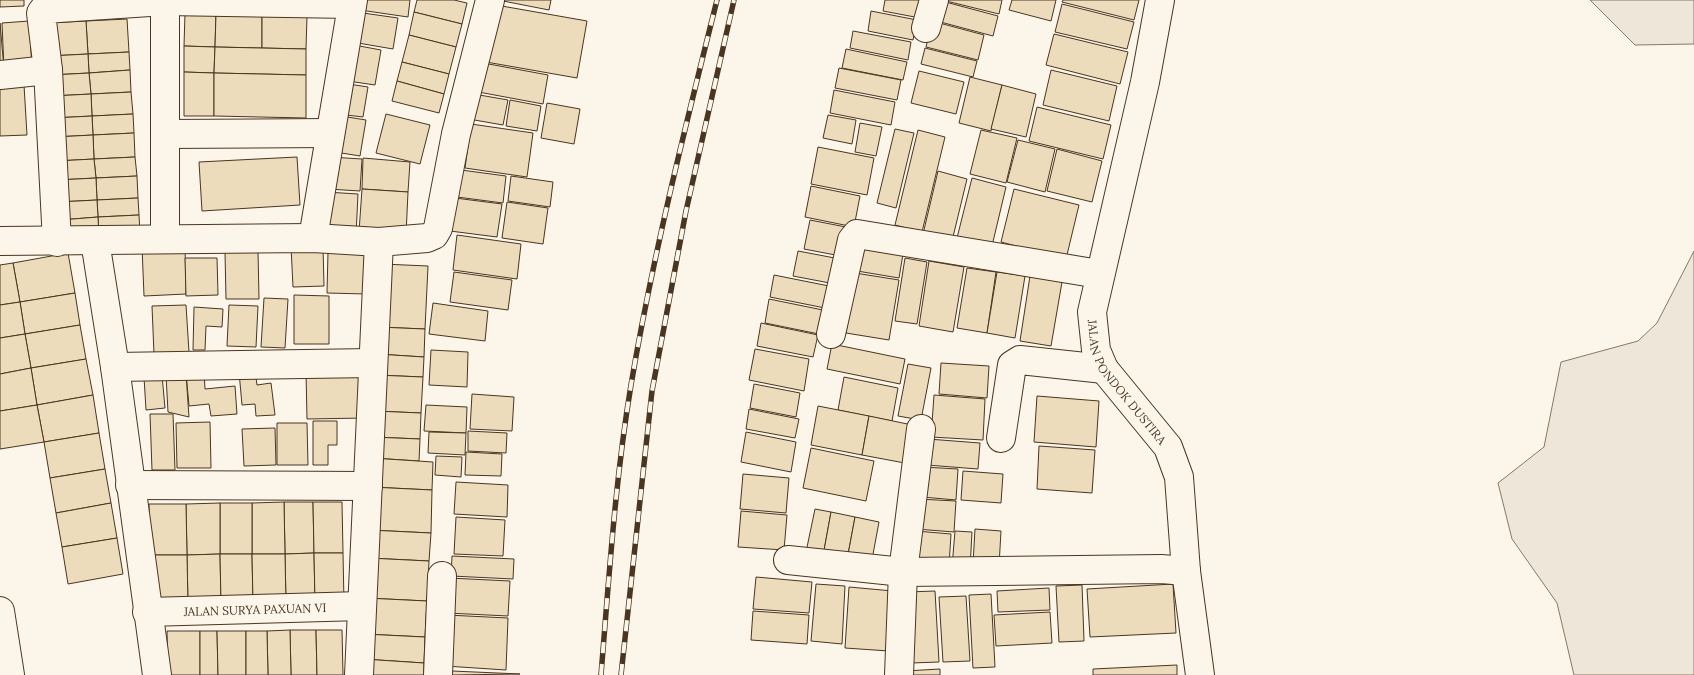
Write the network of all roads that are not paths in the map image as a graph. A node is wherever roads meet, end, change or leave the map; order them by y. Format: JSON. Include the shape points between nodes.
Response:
{"nodes":[{"id":1,"x":165,"y":0,"type":"edge"},
{"id":2,"x":490,"y":0,"type":"edge"},
{"id":3,"x":934,"y":0,"type":"edge"},
{"id":4,"x":1160,"y":0,"type":"edge"},
{"id":5,"x":352,"y":2,"type":"edge"},
{"id":6,"x":926,"y":28,"type":"dead end"},
{"id":7,"x":48,"y":70,"type":"junction"},
{"id":8,"x":0,"y":75,"type":"edge"},
{"id":9,"x":330,"y":133,"type":"junction"},
{"id":10,"x":165,"y":134,"type":"junction"},
{"id":11,"x":165,"y":238,"type":"junction"},
{"id":12,"x":313,"y":238,"type":"junction"},
{"id":13,"x":0,"y":241,"type":"edge"},
{"id":14,"x":95,"y":241,"type":"junction"},
{"id":15,"x":57,"y":242,"type":"junction"},
{"id":16,"x":379,"y":242,"type":"junction"},
{"id":17,"x":1099,"y":274,"type":"junction"},
{"id":18,"x":831,"y":334,"type":"dead end"},
{"id":19,"x":373,"y":363,"type":"junction"},
{"id":20,"x":115,"y":367,"type":"junction"},
{"id":21,"x":1104,"y":369,"type":"junction"},
{"id":22,"x":921,"y":429,"type":"dead end"},
{"id":23,"x":1001,"y":438,"type":"dead end"},
{"id":24,"x":130,"y":485,"type":"junction"},
{"id":25,"x":368,"y":486,"type":"junction"},
{"id":26,"x":788,"y":560,"type":"dead end"},
{"id":27,"x":1186,"y":571,"type":"junction"},
{"id":28,"x":903,"y":572,"type":"junction"},
{"id":29,"x":442,"y":576,"type":"dead end"},
{"id":30,"x":362,"y":606,"type":"junction"},
{"id":31,"x":0,"y":611,"type":"edge"},
{"id":32,"x":147,"y":612,"type":"junction"},
{"id":33,"x":2,"y":643,"type":"edge"},
{"id":34,"x":10,"y":675,"type":"edge"},
{"id":35,"x":157,"y":675,"type":"edge"},
{"id":36,"x":359,"y":675,"type":"edge"},
{"id":37,"x":438,"y":675,"type":"edge"},
{"id":38,"x":899,"y":675,"type":"edge"},
{"id":39,"x":1200,"y":675,"type":"edge"}],
"edges":[{"from":1,"to":5,"type":"street"},
{"from":1,"to":7,"type":"street","via":[[44,9],[41,13]]},
{"from":1,"to":10,"type":"street"},
{"from":2,"to":16,"type":"street","via":[[456,134],[438,228],[427,238]]},
{"from":3,"to":6,"type":"street"},
{"from":4,"to":17,"type":"street","name":"JALAN PONDOK DUSTIRA","via":[[1145,82]]},
{"from":5,"to":9,"type":"street"},
{"from":7,"to":8,"type":"street"},
{"from":7,"to":15,"type":"street"},
{"from":9,"to":10,"type":"street"},
{"from":9,"to":12,"type":"street"},
{"from":10,"to":11,"type":"street"},
{"from":11,"to":12,"type":"street"},
{"from":11,"to":14,"type":"street"},
{"from":12,"to":16,"type":"street"},
{"from":13,"to":15,"type":"street"},
{"from":14,"to":15,"type":"street"},
{"from":14,"to":20,"type":"street"},
{"from":16,"to":19,"type":"street"},
{"from":17,"to":18,"type":"street","via":[[857,234],[852,240]]},
{"from":17,"to":21,"type":"street","name":"JALAN PONDOK DUSTIRA","via":[[1092,312],[1096,350]]},
{"from":19,"to":20,"type":"street"},
{"from":19,"to":25,"type":"street"},
{"from":20,"to":24,"type":"street"},
{"from":21,"to":23,"type":"street","via":[[1020,360],[1012,365]]},
{"from":21,"to":27,"type":"street","name":"JALAN PONDOK DUSTIRA","via":[[1168,447],[1179,477]]},
{"from":22,"to":28,"type":"street"},
{"from":24,"to":25,"type":"street"},
{"from":24,"to":32,"type":"street"},
{"from":25,"to":30,"type":"street"},
{"from":26,"to":28,"type":"street"},
{"from":27,"to":28,"type":"street"},
{"from":27,"to":39,"type":"street","name":"JALAN PONDOK DUSTIRA"},
{"from":28,"to":38,"type":"street"},
{"from":29,"to":37,"type":"street"},
{"from":30,"to":32,"type":"street","name":"JALAN SURYA PAXUAN VI"},
{"from":30,"to":36,"type":"street"},
{"from":31,"to":33,"type":"street"},
{"from":32,"to":35,"type":"street"},
{"from":33,"to":34,"type":"street"}]}
